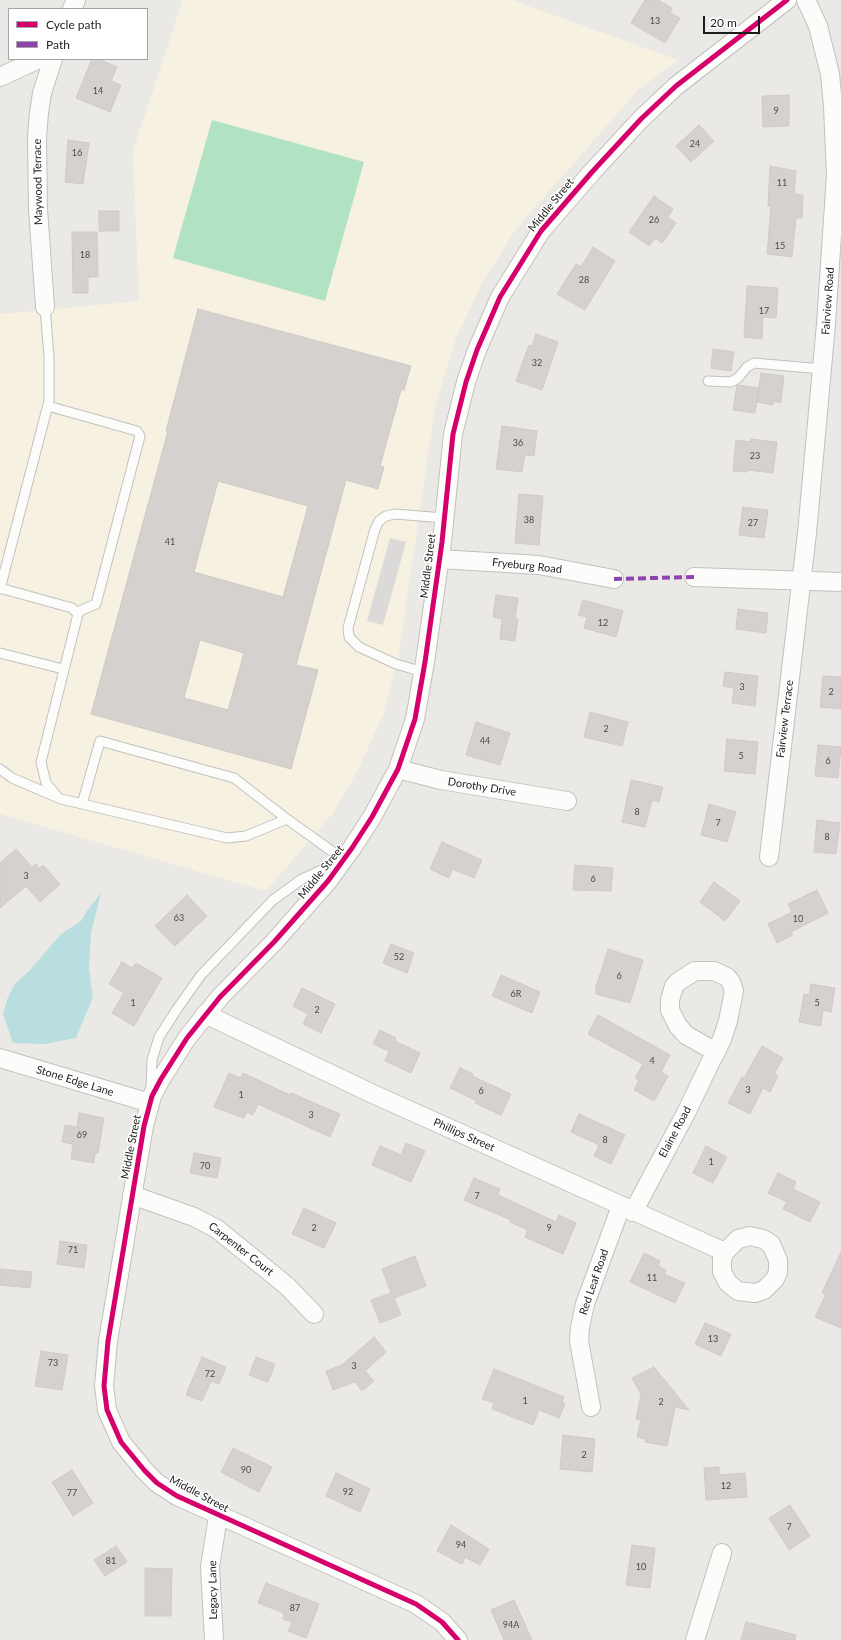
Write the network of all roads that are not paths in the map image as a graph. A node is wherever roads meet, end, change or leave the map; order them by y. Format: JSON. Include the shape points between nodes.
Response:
{"nodes":[{"id":1,"x":787,"y":0,"type":"edge"},
{"id":2,"x":806,"y":0,"type":"edge"},
{"id":3,"x":37,"y":60,"type":"edge"},
{"id":4,"x":53,"y":60,"type":"edge"},
{"id":5,"x":0,"y":77,"type":"edge"},
{"id":6,"x":45,"y":307,"type":"joint"},
{"id":7,"x":822,"y":369,"type":"junction"},
{"id":8,"x":708,"y":381,"type":"dead end"},
{"id":9,"x":48,"y":406,"type":"junction"},
{"id":10,"x":444,"y":518,"type":"junction"},
{"id":11,"x":439,"y":559,"type":"junction"},
{"id":12,"x":694,"y":577,"type":"dead end"},
{"id":13,"x":614,"y":579,"type":"dead end"},
{"id":14,"x":802,"y":581,"type":"junction"},
{"id":15,"x":841,"y":582,"type":"edge"},
{"id":16,"x":0,"y":589,"type":"edge"},
{"id":17,"x":77,"y":612,"type":"junction"},
{"id":18,"x":0,"y":652,"type":"edge"},
{"id":19,"x":63,"y":669,"type":"junction"},
{"id":20,"x":424,"y":672,"type":"junction"},
{"id":21,"x":0,"y":769,"type":"edge"},
{"id":22,"x":398,"y":769,"type":"junction"},
{"id":23,"x":60,"y":799,"type":"junction"},
{"id":24,"x":567,"y":801,"type":"dead end"},
{"id":25,"x":82,"y":804,"type":"junction"},
{"id":26,"x":286,"y":819,"type":"junction"},
{"id":27,"x":769,"y":858,"type":"dead end"},
{"id":28,"x":344,"y":860,"type":"junction"},
{"id":29,"x":205,"y":1014,"type":"junction"},
{"id":30,"x":716,"y":1052,"type":"junction"},
{"id":31,"x":0,"y":1058,"type":"edge"},
{"id":32,"x":150,"y":1103,"type":"junction"},
{"id":33,"x":132,"y":1195,"type":"junction"},
{"id":34,"x":627,"y":1209,"type":"junction"},
{"id":35,"x":724,"y":1252,"type":"dead end"},
{"id":36,"x":314,"y":1314,"type":"dead end"},
{"id":37,"x":591,"y":1407,"type":"dead end"},
{"id":38,"x":218,"y":1516,"type":"junction"},
{"id":39,"x":722,"y":1553,"type":"dead end"},
{"id":40,"x":214,"y":1640,"type":"edge"},
{"id":41,"x":458,"y":1640,"type":"edge"},
{"id":42,"x":695,"y":1640,"type":"edge"}],
"edges":[{"from":1,"to":10,"type":"street","name":"Middle Street","via":[[654,106],[592,172],[534,242],[500,297],[466,382],[453,434]]},
{"from":2,"to":7,"type":"street","name":"Fairview Road","via":[[818,26],[826,54],[834,106],[836,145],[834,214]]},
{"from":3,"to":5,"type":"street"},
{"from":4,"to":6,"type":"street","name":"Maywood Terrace","via":[[42,93],[37,138],[38,208]]},
{"from":6,"to":9,"type":"lane","via":[[50,383]]},
{"from":7,"to":8,"type":"lane","via":[[754,363],[730,382]]},
{"from":7,"to":14,"type":"street","name":"Fairview Road"},
{"from":9,"to":16,"type":"lane"},
{"from":9,"to":17,"type":"lane","via":[[137,430],[140,436],[96,604]]},
{"from":10,"to":11,"type":"street","name":"Middle Street"},
{"from":10,"to":20,"type":"lane","via":[[395,514],[379,521],[348,623],[349,637],[359,647],[396,664]]},
{"from":11,"to":13,"type":"street","name":"Fryeburg Road","via":[[539,565]]},
{"from":11,"to":20,"type":"street","name":"Middle Street"},
{"from":12,"to":14,"type":"street"},
{"from":14,"to":15,"type":"street"},
{"from":14,"to":27,"type":"street","name":"Fairview Terrace"},
{"from":16,"to":17,"type":"lane","via":[[72,608]]},
{"from":17,"to":19,"type":"lane","via":[[78,618]]},
{"from":18,"to":19,"type":"lane"},
{"from":19,"to":23,"type":"lane","via":[[41,762],[46,783]]},
{"from":20,"to":22,"type":"street","name":"Middle Street","via":[[416,719]]},
{"from":21,"to":23,"type":"lane","via":[[12,778]]},
{"from":22,"to":24,"type":"street","name":"Dorothy Drive","via":[[441,780]]},
{"from":22,"to":28,"type":"street","name":"Middle Street","via":[[384,798]]},
{"from":23,"to":25,"type":"lane"},
{"from":25,"to":26,"type":"lane","via":[[227,838],[246,836]]},
{"from":25,"to":26,"type":"lane","via":[[100,741],[234,778]]},
{"from":26,"to":28,"type":"lane"},
{"from":28,"to":29,"type":"street","name":"Middle Street","via":[[301,913]]},
{"from":28,"to":32,"type":"lane","via":[[302,879],[278,896],[202,975],[159,1037],[152,1060]]},
{"from":29,"to":32,"type":"street","name":"Middle Street","via":[[171,1061]]},
{"from":29,"to":34,"type":"street","name":"Phillips Street","via":[[373,1094]]},
{"from":30,"to":30,"type":"street","name":"Elaine Road","via":[[686,1035],[670,1010],[674,986],[695,971],[720,973],[727,977],[733,986],[731,1010]]},
{"from":30,"to":34,"type":"street","name":"Elaine Road","via":[[686,1113]]},
{"from":31,"to":32,"type":"street","name":"Stone Edge Lane"},
{"from":32,"to":33,"type":"street","name":"Middle Street"},
{"from":33,"to":36,"type":"street","name":"Carpenter Court","via":[[194,1217],[218,1229],[287,1286]]},
{"from":33,"to":38,"type":"street","name":"Middle Street","via":[[106,1356],[104,1386],[107,1410],[121,1442],[157,1483]]},
{"from":34,"to":35,"type":"street","name":"Phillips Street"},
{"from":34,"to":37,"type":"street","name":"Red Leaf Road","via":[[594,1278],[580,1321],[579,1341]]},
{"from":38,"to":40,"type":"street","name":"Legacy Lane","via":[[210,1568]]},
{"from":38,"to":41,"type":"street","name":"Middle Street","via":[[416,1604],[442,1622]]},
{"from":39,"to":42,"type":"street"}]}
